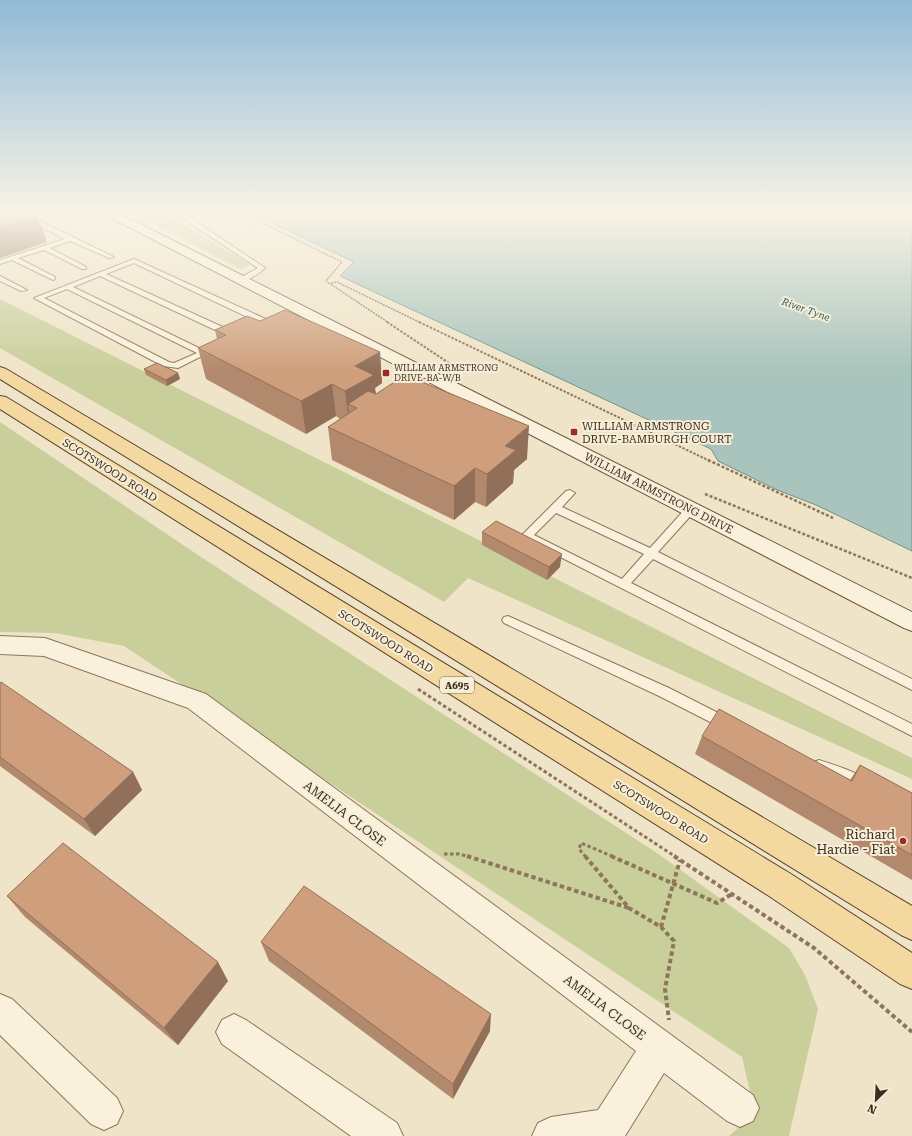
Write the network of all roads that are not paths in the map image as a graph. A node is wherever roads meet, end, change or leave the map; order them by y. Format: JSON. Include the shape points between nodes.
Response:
{"nodes":[{"id":1,"x":26,"y":265,"type":"edge"},
{"id":2,"x":78,"y":265,"type":"edge"},
{"id":3,"x":124,"y":265,"type":"edge"},
{"id":4,"x":142,"y":265,"type":"edge"},
{"id":5,"x":210,"y":265,"type":"edge"},
{"id":6,"x":258,"y":265,"type":"edge"},
{"id":7,"x":84,"y":268,"type":"dead end"},
{"id":8,"x":101,"y":274,"type":"junction"},
{"id":9,"x":0,"y":278,"type":"edge"},
{"id":10,"x":53,"y":278,"type":"dead end"},
{"id":11,"x":240,"y":280,"type":"junction"},
{"id":12,"x":67,"y":286,"type":"junction"},
{"id":13,"x":23,"y":290,"type":"dead end"},
{"id":14,"x":266,"y":324,"type":"edge"},
{"id":15,"x":203,"y":353,"type":"junction"},
{"id":16,"x":0,"y":372,"type":"edge"},
{"id":17,"x":0,"y":401,"type":"edge"},
{"id":18,"x":570,"y":493,"type":"dead end"},
{"id":19,"x":555,"y":508,"type":"junction"},
{"id":20,"x":691,"y":509,"type":"junction"},
{"id":21,"x":652,"y":553,"type":"junction"},
{"id":22,"x":623,"y":585,"type":"junction"},
{"id":23,"x":508,"y":620,"type":"dead end"},
{"id":24,"x":912,"y":622,"type":"edge"},
{"id":25,"x":0,"y":645,"type":"edge"},
{"id":26,"x":912,"y":685,"type":"edge"},
{"id":27,"x":912,"y":730,"type":"edge"},
{"id":28,"x":740,"y":731,"type":"edge"},
{"id":29,"x":805,"y":762,"type":"edge"},
{"id":30,"x":875,"y":791,"type":"edge"},
{"id":31,"x":912,"y":924,"type":"edge"},
{"id":32,"x":912,"y":972,"type":"edge"},
{"id":33,"x":0,"y":1011,"type":"edge"},
{"id":34,"x":234,"y":1032,"type":"dead end"},
{"id":35,"x":668,"y":1054,"type":"junction"},
{"id":36,"x":740,"y":1108,"type":"dead end"},
{"id":37,"x":104,"y":1111,"type":"dead end"},
{"id":38,"x":384,"y":1136,"type":"edge"},
{"id":39,"x":551,"y":1136,"type":"edge"}],
"edges":[{"from":1,"to":10,"type":"lane"},
{"from":2,"to":7,"type":"lane"},
{"from":3,"to":8,"type":"lane"},
{"from":4,"to":14,"type":"lane"},
{"from":5,"to":11,"type":"street","name":"WILLIAM ARMSTRONG DRIVE"},
{"from":6,"to":11,"type":"lane","via":[[262,268]]},
{"from":8,"to":12,"type":"lane"},
{"from":8,"to":15,"type":"lane","via":[[242,335]]},
{"from":9,"to":13,"type":"lane"},
{"from":11,"to":20,"type":"street","name":"WILLIAM ARMSTRONG DRIVE","via":[[290,312]]},
{"from":12,"to":15,"type":"lane"},
{"from":12,"to":15,"type":"lane","via":[[38,298],[166,364],[175,366]]},
{"from":16,"to":31,"type":"main road","number":"A695"},
{"from":17,"to":32,"type":"main road","name":"SCOTSWOOD ROAD","number":"A695","via":[[780,886]]},
{"from":18,"to":19,"type":"lane"},
{"from":19,"to":21,"type":"lane"},
{"from":19,"to":22,"type":"lane","via":[[527,536]]},
{"from":20,"to":21,"type":"lane"},
{"from":20,"to":24,"type":"street","name":"WILLIAM ARMSTRONG DRIVE"},
{"from":21,"to":22,"type":"lane"},
{"from":21,"to":26,"type":"lane"},
{"from":22,"to":27,"type":"lane"},
{"from":23,"to":28,"type":"lane","via":[[664,692]]},
{"from":25,"to":35,"type":"street","name":"AMELIA CLOSE","via":[[45,647],[196,701]]},
{"from":29,"to":30,"type":"lane","via":[[839,773]]},
{"from":33,"to":37,"type":"street"},
{"from":34,"to":38,"type":"street"},
{"from":35,"to":36,"type":"street","name":"AMELIA CLOSE"},
{"from":35,"to":39,"type":"street","via":[[609,1127]]}]}
